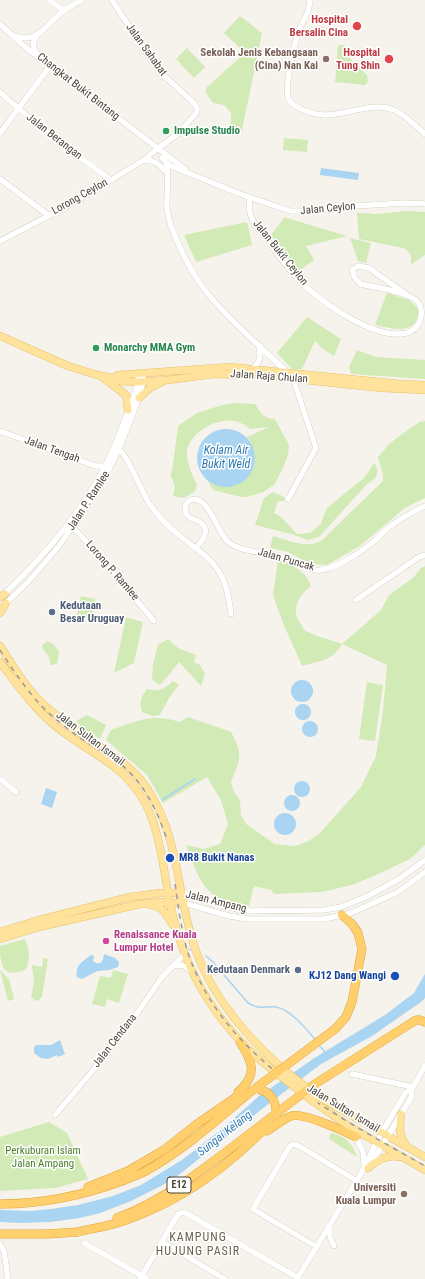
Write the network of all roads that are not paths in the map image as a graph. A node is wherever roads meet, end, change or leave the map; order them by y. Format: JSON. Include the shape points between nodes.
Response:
{"nodes":[{"id":1,"x":50,"y":0,"type":"edge"},
{"id":2,"x":82,"y":0,"type":"edge"},
{"id":3,"x":112,"y":0,"type":"edge"},
{"id":4,"x":309,"y":0,"type":"edge"},
{"id":5,"x":56,"y":2,"type":"edge"},
{"id":6,"x":64,"y":11,"type":"junction"},
{"id":7,"x":0,"y":24,"type":"edge"},
{"id":8,"x":12,"y":35,"type":"junction"},
{"id":9,"x":37,"y":35,"type":"junction"},
{"id":10,"x":40,"y":58,"type":"junction"},
{"id":11,"x":50,"y":66,"type":"junction"},
{"id":12,"x":0,"y":92,"type":"edge"},
{"id":13,"x":18,"y":109,"type":"junction"},
{"id":14,"x":196,"y":114,"type":"joint"},
{"id":15,"x":0,"y":133,"type":"edge"},
{"id":16,"x":425,"y":134,"type":"edge"},
{"id":17,"x":157,"y":149,"type":"junction"},
{"id":18,"x":162,"y":158,"type":"junction"},
{"id":19,"x":144,"y":160,"type":"junction"},
{"id":20,"x":180,"y":170,"type":"junction"},
{"id":21,"x":189,"y":173,"type":"junction"},
{"id":22,"x":166,"y":174,"type":"junction"},
{"id":23,"x":0,"y":179,"type":"edge"},
{"id":24,"x":111,"y":180,"type":"junction"},
{"id":25,"x":250,"y":198,"type":"junction"},
{"id":26,"x":425,"y":204,"type":"edge"},
{"id":27,"x":48,"y":215,"type":"junction"},
{"id":28,"x":0,"y":241,"type":"edge"},
{"id":29,"x":407,"y":295,"type":"junction"},
{"id":30,"x":0,"y":336,"type":"edge"},
{"id":31,"x":259,"y":344,"type":"junction"},
{"id":32,"x":252,"y":369,"type":"junction"},
{"id":33,"x":287,"y":372,"type":"junction"},
{"id":34,"x":140,"y":373,"type":"junction"},
{"id":35,"x":100,"y":376,"type":"junction"},
{"id":36,"x":113,"y":378,"type":"junction"},
{"id":37,"x":293,"y":378,"type":"junction"},
{"id":38,"x":168,"y":380,"type":"junction"},
{"id":39,"x":141,"y":382,"type":"junction"},
{"id":40,"x":425,"y":385,"type":"edge"},
{"id":41,"x":425,"y":390,"type":"edge"},
{"id":42,"x":140,"y":398,"type":"junction"},
{"id":43,"x":128,"y":410,"type":"junction"},
{"id":44,"x":0,"y":431,"type":"edge"},
{"id":45,"x":117,"y":448,"type":"junction"},
{"id":46,"x":105,"y":466,"type":"junction"},
{"id":47,"x":288,"y":499,"type":"dead end"},
{"id":48,"x":425,"y":506,"type":"edge"},
{"id":49,"x":71,"y":525,"type":"junction"},
{"id":50,"x":53,"y":542,"type":"junction"},
{"id":51,"x":58,"y":546,"type":"junction"},
{"id":52,"x":196,"y":548,"type":"junction"},
{"id":53,"x":425,"y":555,"type":"edge"},
{"id":54,"x":3,"y":598,"type":"edge"},
{"id":55,"x":356,"y":600,"type":"dead end"},
{"id":56,"x":0,"y":609,"type":"edge"},
{"id":57,"x":0,"y":613,"type":"edge"},
{"id":58,"x":231,"y":614,"type":"dead end"},
{"id":59,"x":154,"y":621,"type":"dead end"},
{"id":60,"x":0,"y":646,"type":"edge"},
{"id":61,"x":0,"y":662,"type":"edge"},
{"id":62,"x":0,"y":779,"type":"edge"},
{"id":63,"x":16,"y":792,"type":"dead end"},
{"id":64,"x":425,"y":860,"type":"edge"},
{"id":65,"x":425,"y":872,"type":"edge"},
{"id":66,"x":169,"y":894,"type":"junction"},
{"id":67,"x":182,"y":894,"type":"junction"},
{"id":68,"x":170,"y":903,"type":"junction"},
{"id":69,"x":184,"y":903,"type":"junction"},
{"id":70,"x":140,"y":904,"type":"junction"},
{"id":71,"x":342,"y":915,"type":"junction"},
{"id":72,"x":176,"y":930,"type":"junction"},
{"id":73,"x":0,"y":932,"type":"edge"},
{"id":74,"x":0,"y":939,"type":"edge"},
{"id":75,"x":185,"y":954,"type":"junction"},
{"id":76,"x":173,"y":966,"type":"junction"},
{"id":77,"x":194,"y":974,"type":"junction"},
{"id":78,"x":425,"y":1022,"type":"edge"},
{"id":79,"x":240,"y":1042,"type":"junction"},
{"id":80,"x":425,"y":1066,"type":"edge"},
{"id":81,"x":281,"y":1073,"type":"junction"},
{"id":82,"x":352,"y":1074,"type":"dead end"},
{"id":83,"x":412,"y":1089,"type":"junction"},
{"id":84,"x":230,"y":1100,"type":"junction"},
{"id":85,"x":316,"y":1100,"type":"junction"},
{"id":86,"x":55,"y":1114,"type":"dead end"},
{"id":87,"x":401,"y":1114,"type":"junction"},
{"id":88,"x":351,"y":1127,"type":"junction"},
{"id":89,"x":340,"y":1129,"type":"junction"},
{"id":90,"x":385,"y":1134,"type":"junction"},
{"id":91,"x":356,"y":1137,"type":"junction"},
{"id":92,"x":252,"y":1142,"type":"junction"},
{"id":93,"x":380,"y":1144,"type":"junction"},
{"id":94,"x":408,"y":1147,"type":"junction"},
{"id":95,"x":425,"y":1158,"type":"edge"},
{"id":96,"x":409,"y":1160,"type":"junction"},
{"id":97,"x":366,"y":1166,"type":"junction"},
{"id":98,"x":425,"y":1170,"type":"edge"},
{"id":99,"x":358,"y":1179,"type":"junction"},
{"id":100,"x":70,"y":1196,"type":"junction"},
{"id":101,"x":0,"y":1204,"type":"edge"},
{"id":102,"x":330,"y":1225,"type":"junction"},
{"id":103,"x":78,"y":1232,"type":"junction"},
{"id":104,"x":0,"y":1234,"type":"edge"},
{"id":105,"x":84,"y":1242,"type":"dead end"},
{"id":106,"x":162,"y":1242,"type":"junction"},
{"id":107,"x":0,"y":1244,"type":"edge"},
{"id":108,"x":334,"y":1246,"type":"dead end"},
{"id":109,"x":317,"y":1247,"type":"junction"},
{"id":110,"x":143,"y":1278,"type":"edge"},
{"id":111,"x":8,"y":1279,"type":"edge"},
{"id":112,"x":225,"y":1279,"type":"edge"},
{"id":113,"x":298,"y":1279,"type":"edge"}],
"edges":[{"from":1,"to":5,"type":"street"},
{"from":2,"to":6,"type":"street"},
{"from":3,"to":14,"type":"street","name":"Jalan Sahabat","via":[[160,72],[197,106]]},
{"from":4,"to":16,"type":"street","via":[[310,6],[300,29],[289,72],[288,93],[292,104],[322,115],[364,107],[388,108],[396,110]]},
{"from":5,"to":6,"type":"street"},
{"from":6,"to":9,"type":"street"},
{"from":7,"to":8,"type":"street","name":"Changkat Bukit Bintang"},
{"from":8,"to":9,"type":"street","via":[[26,39]]},
{"from":8,"to":10,"type":"street","name":"Changkat Bukit Bintang"},
{"from":9,"to":10,"type":"street","via":[[33,47]]},
{"from":10,"to":11,"type":"street","name":"Changkat Bukit Bintang"},
{"from":11,"to":13,"type":"street"},
{"from":11,"to":17,"type":"street","name":"Changkat Bukit Bintang"},
{"from":12,"to":13,"type":"street","name":"Jalan Berangan"},
{"from":13,"to":15,"type":"street"},
{"from":13,"to":24,"type":"street","name":"Jalan Berangan"},
{"from":14,"to":17,"type":"street","name":"Lorong Ceylon","via":[[179,133]]},
{"from":17,"to":18,"type":"street"},
{"from":17,"to":19,"type":"street","name":"Lorong Ceylon"},
{"from":17,"to":21,"type":"street","name":"Jalan Ceylon"},
{"from":18,"to":20,"type":"street","name":"Jalan Ceylon"},
{"from":18,"to":22,"type":"street"},
{"from":19,"to":22,"type":"street","via":[[156,162]]},
{"from":19,"to":24,"type":"street","name":"Lorong Ceylon"},
{"from":20,"to":21,"type":"street","name":"Jalan Ceylon"},
{"from":20,"to":22,"type":"street"},
{"from":21,"to":25,"type":"street","name":"Jalan Ceylon"},
{"from":22,"to":31,"type":"street","via":[[170,222],[191,269],[208,294]]},
{"from":23,"to":27,"type":"street"},
{"from":24,"to":27,"type":"street","name":"Lorong Ceylon"},
{"from":25,"to":26,"type":"street","name":"Jalan Ceylon","via":[[296,212],[385,204]]},
{"from":25,"to":29,"type":"street","name":"Jalan Bukit Ceylon","via":[[249,211],[252,220],[282,260],[304,285],[337,310],[378,330],[402,334],[416,327],[423,314],[421,303]]},
{"from":27,"to":28,"type":"street","name":"Lorong Ceylon"},
{"from":29,"to":29,"type":"street","name":"Jalan Bukit Ceylon","via":[[361,284],[353,269],[358,266],[369,268]]},
{"from":30,"to":35,"type":"main road","name":"Jalan Raja Chulan","via":[[59,362]]},
{"from":31,"to":32,"type":"street","via":[[260,358]]},
{"from":31,"to":33,"type":"street"},
{"from":32,"to":33,"type":"main road","name":"Jalan Raja Chulan"},
{"from":32,"to":34,"type":"main road","name":"Jalan Raja Chulan","via":[[218,367]]},
{"from":33,"to":40,"type":"main road","name":"Jalan Raja Chulan"},
{"from":34,"to":36,"type":"main road","name":"Jalan Raja Chulan","via":[[118,375]]},
{"from":34,"to":39,"type":"street","name":"Jalan P. Ramlee"},
{"from":35,"to":36,"type":"main road","name":"Jalan Raja Chulan"},
{"from":35,"to":43,"type":"main road","via":[[126,395]]},
{"from":36,"to":39,"type":"main road","name":"Jalan Raja Chulan","via":[[118,381]]},
{"from":37,"to":38,"type":"main road","name":"Jalan Raja Chulan","via":[[214,374]]},
{"from":37,"to":41,"type":"main road","name":"Jalan Raja Chulan"},
{"from":37,"to":47,"type":"street","via":[[316,448]]},
{"from":38,"to":39,"type":"main road","name":"Jalan Raja Chulan"},
{"from":38,"to":42,"type":"main road","via":[[151,387]]},
{"from":39,"to":42,"type":"street","name":"Jalan P. Ramlee"},
{"from":39,"to":43,"type":"street","name":"Jalan P. Ramlee"},
{"from":42,"to":45,"type":"street","name":"Jalan P. Ramlee"},
{"from":43,"to":45,"type":"street","name":"Jalan P. Ramlee"},
{"from":44,"to":46,"type":"street","name":"Jalan Tengah","via":[[95,466]]},
{"from":45,"to":46,"type":"street","name":"Jalan P. Ramlee"},
{"from":45,"to":49,"type":"street","name":"Jalan P. Ramlee","via":[[100,487]]},
{"from":45,"to":52,"type":"street","via":[[136,476],[148,502],[159,516]]},
{"from":46,"to":49,"type":"street","name":"Jalan P. Ramlee"},
{"from":48,"to":52,"type":"street","name":"Jalan Puncak","via":[[403,517],[359,553],[336,565],[319,570],[281,556],[233,545],[225,538],[206,505],[193,499],[187,502],[185,512],[202,524],[206,532]]},
{"from":49,"to":50,"type":"street","name":"Jalan P. Ramlee"},
{"from":49,"to":51,"type":"street","name":"Jalan P. Ramlee"},
{"from":49,"to":59,"type":"street","name":"Lorong P. Ramlee"},
{"from":50,"to":51,"type":"street"},
{"from":50,"to":54,"type":"street","name":"Jalan P. Ramlee"},
{"from":51,"to":54,"type":"street","name":"Jalan P. Ramlee","via":[[28,582]]},
{"from":52,"to":58,"type":"street","via":[[211,561],[222,577],[228,593]]},
{"from":53,"to":55,"type":"street"},
{"from":54,"to":56,"type":"street","name":"Jalan P. Ramlee"},
{"from":54,"to":57,"type":"main road"},
{"from":60,"to":67,"type":"main road","name":"Jalan Sultan Ismail","via":[[37,698],[81,734],[117,758],[146,787],[166,829]]},
{"from":61,"to":66,"type":"main road","name":"Jalan Sultan Ismail","via":[[36,709],[67,735],[118,769],[137,789],[153,819]]},
{"from":62,"to":63,"type":"street"},
{"from":64,"to":67,"type":"street","name":"Jalan Ampang","via":[[374,893],[329,909],[245,911]]},
{"from":65,"to":71,"type":"street","name":"Jalan Ampang","via":[[398,892]]},
{"from":66,"to":67,"type":"main road","name":"Jalan Ampang"},
{"from":66,"to":68,"type":"main road","name":"Jalan Sultan Ismail"},
{"from":66,"to":73,"type":"main road","name":"Jalan Ampang","via":[[130,897]]},
{"from":67,"to":69,"type":"main road","name":"Jalan Sultan Ismail"},
{"from":68,"to":69,"type":"main road","name":"Jalan Ampang"},
{"from":68,"to":70,"type":"main road","name":"Jalan Ampang"},
{"from":68,"to":72,"type":"main road","name":"Jalan Sultan Ismail"},
{"from":69,"to":71,"type":"street","name":"Jalan Ampang","via":[[247,919],[315,920]]},
{"from":69,"to":81,"type":"main road","name":"Jalan Sultan Ismail","via":[[193,943],[214,989],[239,1025]]},
{"from":70,"to":72,"type":"main road","via":[[160,907]]},
{"from":70,"to":74,"type":"main road","name":"Jalan Ampang","via":[[38,927]]},
{"from":71,"to":100,"type":"highway","number":"E12","bridge":true,"via":[[358,933],[362,949],[352,1002],[346,1017],[335,1029],[163,1161],[143,1173]]},
{"from":72,"to":75,"type":"main road","name":"Jalan Sultan Ismail"},
{"from":75,"to":76,"type":"street","name":"Jalan Cendana"},
{"from":75,"to":77,"type":"main road","name":"Jalan Sultan Ismail"},
{"from":76,"to":77,"type":"street","via":[[185,966]]},
{"from":76,"to":86,"type":"street","name":"Jalan Cendana"},
{"from":77,"to":79,"type":"main road","name":"Jalan Sultan Ismail","via":[[213,1008]]},
{"from":78,"to":103,"type":"highway","number":"E12","bridge":true,"via":[[416,1020],[315,1084],[179,1185],[153,1201],[125,1215]]},
{"from":79,"to":81,"type":"main road","name":"Jalan Sultan Ismail","via":[[261,1061]]},
{"from":79,"to":84,"type":"highway","via":[[250,1060],[251,1072],[248,1083]]},
{"from":80,"to":83,"type":"street"},
{"from":81,"to":85,"type":"main road","name":"Jalan Sultan Ismail","bridge":true},
{"from":82,"to":83,"type":"street"},
{"from":83,"to":87,"type":"street","via":[[412,1096]]},
{"from":83,"to":90,"type":"street","via":[[406,1092]]},
{"from":84,"to":92,"type":"highway","bridge":true,"via":[[248,1089],[258,1089],[270,1095],[277,1108],[272,1122]]},
{"from":84,"to":100,"type":"highway","via":[[164,1150],[128,1171],[83,1188]]},
{"from":85,"to":88,"type":"main road","name":"Jalan Sultan Ismail"},
{"from":85,"to":90,"type":"main road","name":"Jalan Sultan Ismail"},
{"from":87,"to":90,"type":"street"},
{"from":87,"to":94,"type":"main road","via":[[400,1132]]},
{"from":88,"to":89,"type":"highway"},
{"from":88,"to":91,"type":"street"},
{"from":88,"to":93,"type":"main road","name":"Jalan Sultan Ismail"},
{"from":89,"to":91,"type":"highway"},
{"from":89,"to":92,"type":"highway","via":[[297,1115],[286,1119]]},
{"from":90,"to":93,"type":"street"},
{"from":90,"to":94,"type":"main road","name":"Jalan Sultan Ismail"},
{"from":91,"to":97,"type":"street"},
{"from":92,"to":103,"type":"highway","via":[[190,1191],[125,1221]]},
{"from":93,"to":96,"type":"main road","name":"Jalan Sultan Ismail"},
{"from":93,"to":97,"type":"street"},
{"from":94,"to":95,"type":"main road","name":"Jalan Sultan Ismail"},
{"from":96,"to":97,"type":"main road","via":[[390,1156]]},
{"from":96,"to":98,"type":"main road","name":"Jalan Sultan Ismail"},
{"from":97,"to":99,"type":"street"},
{"from":99,"to":102,"type":"street"},
{"from":99,"to":109,"type":"street","via":[[299,1146],[290,1146],[253,1209]]},
{"from":100,"to":101,"type":"highway","number":"E12","via":[[31,1203]]},
{"from":102,"to":108,"type":"street","via":[[330,1236]]},
{"from":102,"to":109,"type":"street"},
{"from":103,"to":104,"type":"highway","number":"E12","bridge":true},
{"from":105,"to":110,"type":"street"},
{"from":106,"to":110,"type":"street"},
{"from":106,"to":112,"type":"street"},
{"from":106,"to":113,"type":"street","via":[[178,1214],[184,1212]]},
{"from":107,"to":111,"type":"street","via":[[4,1251]]},
{"from":109,"to":113,"type":"street"}]}
